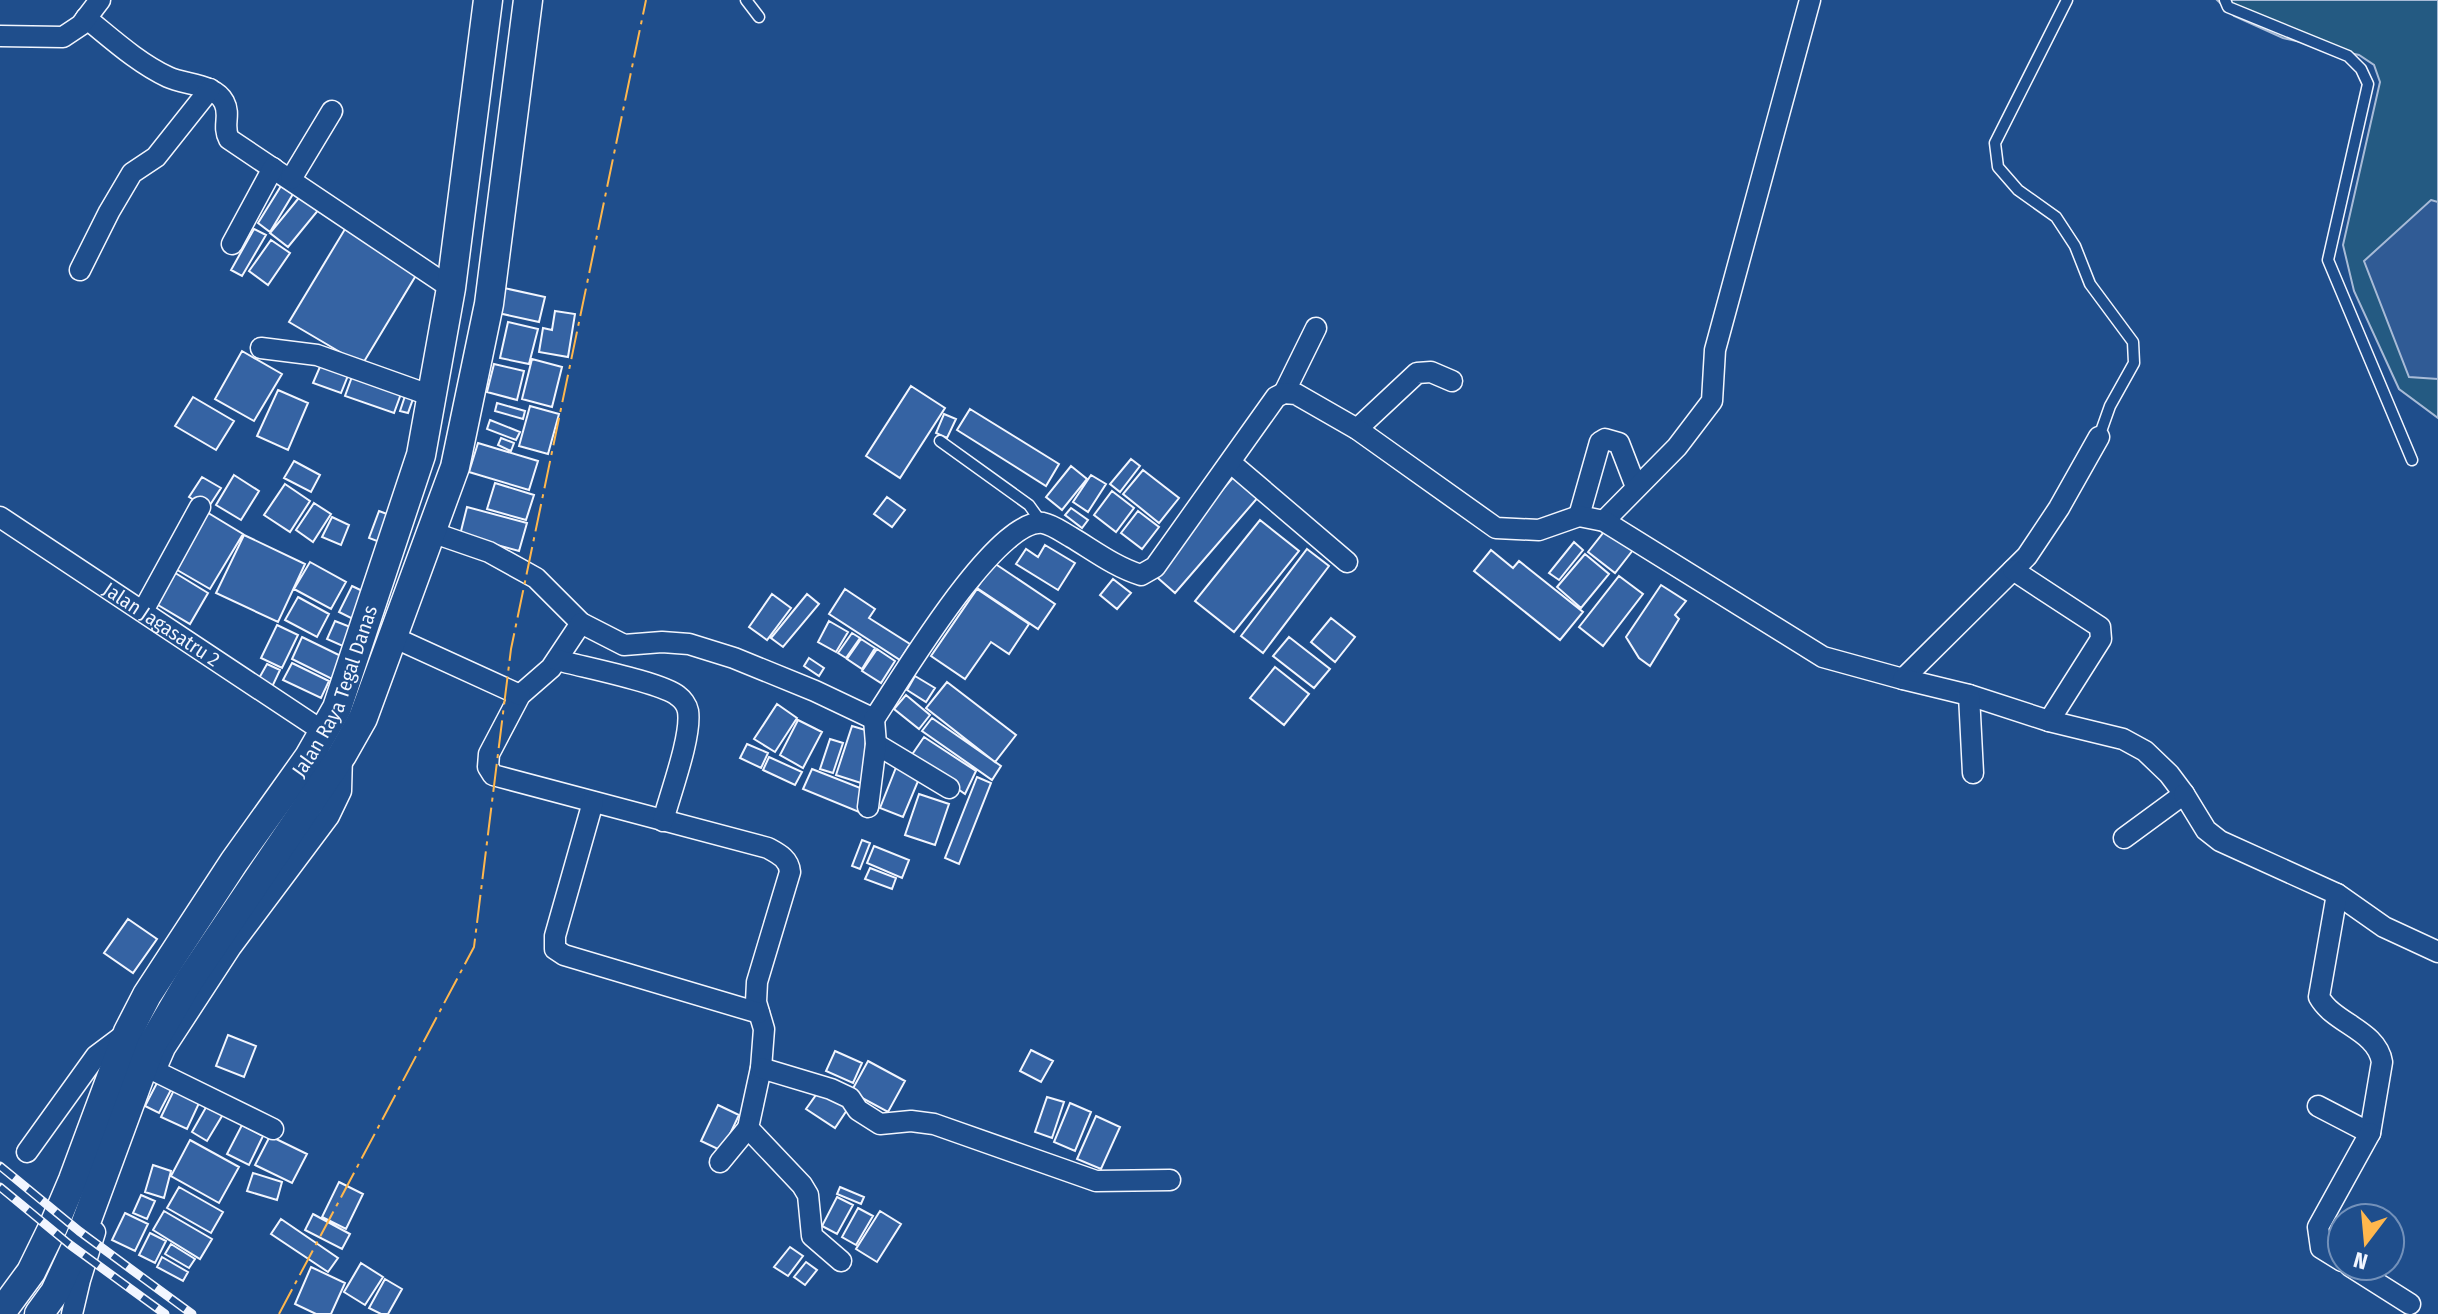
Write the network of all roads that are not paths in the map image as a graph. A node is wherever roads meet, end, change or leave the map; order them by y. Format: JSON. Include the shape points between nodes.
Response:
{"nodes":[{"id":1,"x":100,"y":0,"type":"edge"},
{"id":2,"x":488,"y":0,"type":"edge"},
{"id":3,"x":528,"y":0,"type":"edge"},
{"id":4,"x":746,"y":0,"type":"edge"},
{"id":5,"x":1810,"y":0,"type":"edge"},
{"id":6,"x":2067,"y":0,"type":"edge"},
{"id":7,"x":2225,"y":0,"type":"edge"},
{"id":8,"x":759,"y":17,"type":"dead end"},
{"id":9,"x":86,"y":18,"type":"junction"},
{"id":10,"x":0,"y":36,"type":"edge"},
{"id":11,"x":210,"y":89,"type":"junction"},
{"id":12,"x":332,"y":111,"type":"dead end"},
{"id":13,"x":273,"y":168,"type":"junction"},
{"id":14,"x":291,"y":179,"type":"junction"},
{"id":15,"x":232,"y":244,"type":"dead end"},
{"id":16,"x":80,"y":270,"type":"dead end"},
{"id":17,"x":451,"y":288,"type":"junction"},
{"id":18,"x":1316,"y":328,"type":"dead end"},
{"id":19,"x":261,"y":348,"type":"dead end"},
{"id":20,"x":1452,"y":381,"type":"dead end"},
{"id":21,"x":1284,"y":393,"type":"junction"},
{"id":22,"x":432,"y":396,"type":"junction"},
{"id":23,"x":1357,"y":429,"type":"junction"},
{"id":24,"x":2099,"y":437,"type":"joint"},
{"id":25,"x":940,"y":441,"type":"dead end"},
{"id":26,"x":2412,"y":460,"type":"dead end"},
{"id":27,"x":1231,"y":463,"type":"junction"},
{"id":28,"x":1636,"y":487,"type":"junction"},
{"id":29,"x":200,"y":507,"type":"dead end"},
{"id":30,"x":1579,"y":516,"type":"junction"},
{"id":31,"x":0,"y":517,"type":"edge"},
{"id":32,"x":1604,"y":521,"type":"junction"},
{"id":33,"x":1042,"y":523,"type":"junction"},
{"id":34,"x":431,"y":532,"type":"junction"},
{"id":35,"x":1347,"y":562,"type":"dead end"},
{"id":36,"x":2013,"y":570,"type":"junction"},
{"id":37,"x":143,"y":611,"type":"junction"},
{"id":38,"x":581,"y":623,"type":"junction"},
{"id":39,"x":393,"y":637,"type":"junction"},
{"id":40,"x":557,"y":660,"type":"junction"},
{"id":41,"x":1903,"y":679,"type":"junction"},
{"id":42,"x":520,"y":695,"type":"junction"},
{"id":43,"x":1969,"y":695,"type":"junction"},
{"id":44,"x":874,"y":719,"type":"junction"},
{"id":45,"x":2049,"y":721,"type":"junction"},
{"id":46,"x":324,"y":732,"type":"junction"},
{"id":47,"x":876,"y":744,"type":"junction"},
{"id":48,"x":342,"y":755,"type":"junction"},
{"id":49,"x":1973,"y":773,"type":"dead end"},
{"id":50,"x":949,"y":788,"type":"dead end"},
{"id":51,"x":2184,"y":794,"type":"junction"},
{"id":52,"x":593,"y":802,"type":"junction"},
{"id":53,"x":868,"y":807,"type":"dead end"},
{"id":54,"x":663,"y":821,"type":"junction"},
{"id":55,"x":2124,"y":838,"type":"dead end"},
{"id":56,"x":2337,"y":894,"type":"junction"},
{"id":57,"x":2438,"y":952,"type":"edge"},
{"id":58,"x":759,"y":1013,"type":"junction"},
{"id":59,"x":128,"y":1032,"type":"junction"},
{"id":60,"x":761,"y":1068,"type":"junction"},
{"id":61,"x":155,"y":1071,"type":"junction"},
{"id":62,"x":2318,"y":1106,"type":"dead end"},
{"id":63,"x":748,"y":1128,"type":"junction"},
{"id":64,"x":273,"y":1129,"type":"dead end"},
{"id":65,"x":2370,"y":1133,"type":"junction"},
{"id":66,"x":27,"y":1152,"type":"dead end"},
{"id":67,"x":720,"y":1162,"type":"dead end"},
{"id":68,"x":1170,"y":1180,"type":"dead end"},
{"id":69,"x":2332,"y":1202,"type":"edge"},
{"id":70,"x":2326,"y":1213,"type":"edge"},
{"id":71,"x":2326,"y":1251,"type":"edge"},
{"id":72,"x":841,"y":1261,"type":"dead end"},
{"id":73,"x":2375,"y":1282,"type":"edge"},
{"id":74,"x":2410,"y":1304,"type":"dead end"},
{"id":75,"x":55,"y":1307,"type":"edge"},
{"id":76,"x":0,"y":1314,"type":"edge"}],
"edges":[{"from":1,"to":9,"type":"street"},
{"from":2,"to":17,"type":"street","name":"Jalan Raya Tegal Danas"},
{"from":3,"to":34,"type":"street","name":"Jalan Raya Tegal Danas","via":[[489,304],[455,467]]},
{"from":4,"to":8,"type":"lane"},
{"from":5,"to":28,"type":"street","via":[[1715,350],[1712,401],[1677,447]]},
{"from":6,"to":24,"type":"lane","via":[[1995,143],[1998,167],[2018,190],[2056,217],[2090,284],[2133,342],[2134,363]]},
{"from":7,"to":26,"type":"lane","via":[[2228,7],[2348,56],[2368,84],[2328,260]]},
{"from":9,"to":10,"type":"street","via":[[63,37]]},
{"from":9,"to":11,"type":"street","via":[[169,77]]},
{"from":11,"to":13,"type":"street","via":[[224,100],[229,139]]},
{"from":11,"to":16,"type":"street","via":[[156,157],[132,173]]},
{"from":12,"to":14,"type":"street"},
{"from":13,"to":14,"type":"street"},
{"from":13,"to":15,"type":"street"},
{"from":14,"to":17,"type":"street"},
{"from":17,"to":22,"type":"street","name":"Jalan Raya Tegal Danas"},
{"from":18,"to":21,"type":"street"},
{"from":19,"to":22,"type":"street","via":[[317,355]]},
{"from":20,"to":23,"type":"street","via":[[1431,372],[1417,373]]},
{"from":21,"to":23,"type":"street","via":[[1296,394]]},
{"from":21,"to":27,"type":"street"},
{"from":22,"to":46,"type":"street","name":"Jalan Raya Tegal Danas","via":[[421,455],[337,708]]},
{"from":23,"to":30,"type":"street","via":[[1496,528],[1539,530]]},
{"from":24,"to":36,"type":"street","via":[[2059,508]]},
{"from":25,"to":33,"type":"lane","via":[[1029,505]]},
{"from":27,"to":33,"type":"street","via":[[1155,567],[1141,575]]},
{"from":27,"to":35,"type":"street"},
{"from":28,"to":30,"type":"street","via":[[1619,443],[1605,439]]},
{"from":28,"to":32,"type":"street"},
{"from":29,"to":37,"type":"street"},
{"from":30,"to":32,"type":"street"},
{"from":31,"to":37,"type":"street","name":"Jalan Jagasatru 2"},
{"from":32,"to":41,"type":"street","via":[[1823,657]]},
{"from":33,"to":44,"type":"street","via":[[1028,526],[972,574]]},
{"from":34,"to":38,"type":"street","via":[[489,552],[536,578]]},
{"from":34,"to":39,"type":"street","name":"Jalan Raya Tegal Danas"},
{"from":36,"to":41,"type":"street"},
{"from":36,"to":45,"type":"street","via":[[2100,627],[2101,639]]},
{"from":37,"to":46,"type":"street","name":"Jalan Jagasatru 2"},
{"from":38,"to":40,"type":"street"},
{"from":38,"to":44,"type":"street","via":[[624,645],[689,644]]},
{"from":39,"to":42,"type":"street"},
{"from":39,"to":48,"type":"street","name":"Jalan Raya Tegal Danas","via":[[363,718]]},
{"from":40,"to":42,"type":"street"},
{"from":40,"to":54,"type":"street","via":[[655,686],[686,704],[687,732]]},
{"from":41,"to":43,"type":"street"},
{"from":42,"to":52,"type":"street","via":[[489,754],[493,775]]},
{"from":43,"to":45,"type":"street"},
{"from":43,"to":49,"type":"street"},
{"from":44,"to":47,"type":"street"},
{"from":45,"to":51,"type":"street","via":[[2123,739],[2145,751]]},
{"from":46,"to":59,"type":"street","name":"Jalan Raya Tegal Danas","via":[[162,968]]},
{"from":47,"to":50,"type":"street"},
{"from":47,"to":53,"type":"street"},
{"from":48,"to":61,"type":"street","via":[[341,791],[329,816],[231,947]]},
{"from":48,"to":75,"type":"street","name":"Jalan Raya Tegal Danas","via":[[151,1046]]},
{"from":51,"to":55,"type":"street"},
{"from":51,"to":56,"type":"street","via":[[2206,830],[2220,841]]},
{"from":52,"to":54,"type":"street"},
{"from":52,"to":58,"type":"street","via":[[555,949]]},
{"from":54,"to":58,"type":"street","via":[[768,848],[789,865],[757,982]]},
{"from":56,"to":57,"type":"street","via":[[2384,927]]},
{"from":56,"to":65,"type":"street","via":[[2319,997],[2331,1014],[2380,1050]]},
{"from":58,"to":60,"type":"street","via":[[764,1029]]},
{"from":59,"to":66,"type":"street","via":[[96,1056]]},
{"from":59,"to":76,"type":"street","name":"Jalan Raya Tegal Danas","via":[[73,1180],[31,1272]]},
{"from":60,"to":63,"type":"street"},
{"from":60,"to":68,"type":"street","via":[[831,1089],[880,1124],[934,1124],[1096,1181]]},
{"from":61,"to":64,"type":"street"},
{"from":61,"to":75,"type":"street","via":[[80,1280]]},
{"from":62,"to":65,"type":"street"},
{"from":63,"to":67,"type":"street"},
{"from":63,"to":72,"type":"street","via":[[802,1185],[812,1236]]},
{"from":65,"to":69,"type":"street"},
{"from":70,"to":71,"type":"street","via":[[2318,1227]]},
{"from":73,"to":74,"type":"street"}]}
